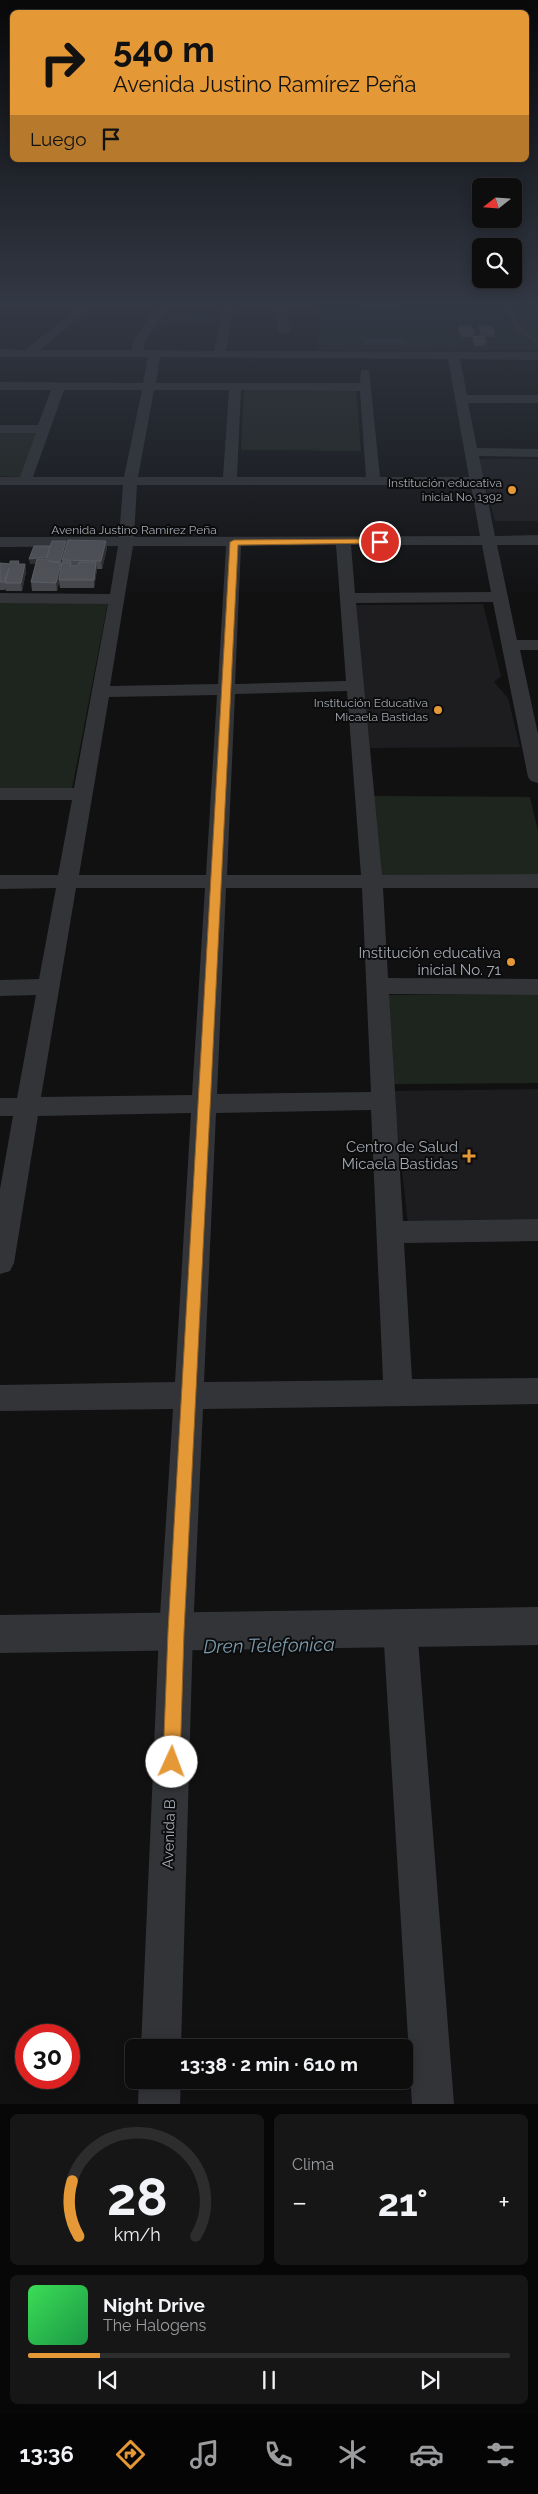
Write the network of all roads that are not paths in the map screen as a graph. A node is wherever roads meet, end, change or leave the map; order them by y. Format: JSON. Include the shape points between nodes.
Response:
{"nodes":[{"id":1,"x":53,"y":401,"type":"edge"},
{"id":2,"x":147,"y":401,"type":"edge"},
{"id":3,"x":234,"y":401,"type":"edge"},
{"id":4,"x":367,"y":401,"type":"edge"},
{"id":5,"x":462,"y":401,"type":"edge"},
{"id":6,"x":0,"y":429,"type":"edge"},
{"id":7,"x":43,"y":429,"type":"junction"},
{"id":8,"x":470,"y":452,"type":"junction"},
{"id":9,"x":538,"y":453,"type":"edge"},
{"id":10,"x":0,"y":481,"type":"edge"},
{"id":11,"x":25,"y":481,"type":"junction"},
{"id":12,"x":130,"y":481,"type":"junction"},
{"id":13,"x":230,"y":481,"type":"junction"},
{"id":14,"x":374,"y":481,"type":"junction"},
{"id":15,"x":475,"y":481,"type":"junction"},
{"id":16,"x":0,"y":530,"type":"edge"},
{"id":17,"x":538,"y":530,"type":"edge"},
{"id":18,"x":489,"y":535,"type":"junction"},
{"id":19,"x":126,"y":536,"type":"junction"},
{"id":20,"x":538,"y":540,"type":"edge"},
{"id":21,"x":0,"y":542,"type":"edge"},
{"id":22,"x":234,"y":542,"type":"junction"},
{"id":23,"x":343,"y":542,"type":"junction"},
{"id":24,"x":499,"y":597,"type":"junction"},
{"id":25,"x":0,"y":598,"type":"edge"},
{"id":26,"x":347,"y":598,"type":"junction"},
{"id":27,"x":117,"y":599,"type":"junction"},
{"id":28,"x":509,"y":645,"type":"junction"},
{"id":29,"x":538,"y":645,"type":"edge"},
{"id":30,"x":354,"y":686,"type":"junction"},
{"id":31,"x":228,"y":688,"type":"junction"},
{"id":32,"x":101,"y":692,"type":"junction"},
{"id":33,"x":531,"y":708,"type":"edge"},
{"id":34,"x":538,"y":777,"type":"edge"},
{"id":35,"x":0,"y":794,"type":"edge"},
{"id":36,"x":83,"y":794,"type":"junction"},
{"id":37,"x":372,"y":881,"type":"junction"},
{"id":38,"x":538,"y":881,"type":"edge"},
{"id":39,"x":0,"y":882,"type":"edge"},
{"id":40,"x":67,"y":882,"type":"junction"},
{"id":41,"x":217,"y":882,"type":"junction"},
{"id":42,"x":377,"y":986,"type":"junction"},
{"id":43,"x":538,"y":987,"type":"edge"},
{"id":44,"x":0,"y":988,"type":"edge"},
{"id":45,"x":49,"y":988,"type":"junction"},
{"id":46,"x":383,"y":1101,"type":"junction"},
{"id":47,"x":205,"y":1106,"type":"junction"},
{"id":48,"x":0,"y":1107,"type":"edge"},
{"id":49,"x":28,"y":1107,"type":"junction"},
{"id":50,"x":3,"y":1225,"type":"edge"},
{"id":51,"x":538,"y":1230,"type":"edge"},
{"id":52,"x":390,"y":1232,"type":"junction"},
{"id":53,"x":0,"y":1263,"type":"edge"},
{"id":54,"x":538,"y":1391,"type":"edge"},
{"id":55,"x":398,"y":1392,"type":"junction"},
{"id":56,"x":190,"y":1396,"type":"junction"},
{"id":57,"x":0,"y":1398,"type":"edge"},
{"id":58,"x":538,"y":1626,"type":"edge"},
{"id":59,"x":400,"y":1627,"type":"junction"},
{"id":60,"x":176,"y":1632,"type":"junction"},
{"id":61,"x":0,"y":1634,"type":"edge"},
{"id":62,"x":161,"y":2039,"type":"edge"},
{"id":63,"x":160,"y":2089,"type":"edge"},
{"id":64,"x":159,"y":2104,"type":"edge"},
{"id":65,"x":433,"y":2104,"type":"edge"}],
"edges":[{"from":1,"to":7,"type":"street"},
{"from":2,"to":12,"type":"street"},
{"from":3,"to":13,"type":"street"},
{"from":4,"to":14,"type":"street"},
{"from":5,"to":8,"type":"street"},
{"from":6,"to":7,"type":"street"},
{"from":7,"to":11,"type":"street"},
{"from":8,"to":9,"type":"street"},
{"from":8,"to":15,"type":"street"},
{"from":10,"to":11,"type":"street"},
{"from":11,"to":12,"type":"street"},
{"from":12,"to":13,"type":"street"},
{"from":12,"to":19,"type":"street"},
{"from":13,"to":14,"type":"street"},
{"from":14,"to":15,"type":"street"},
{"from":15,"to":18,"type":"street"},
{"from":16,"to":19,"type":"street","name":"Avenida Justino Ramírez Peña"},
{"from":17,"to":18,"type":"street","name":"Avenida Justino Ramírez Peña"},
{"from":18,"to":19,"type":"street","name":"Avenida Justino Ramírez Peña"},
{"from":18,"to":20,"type":"street","name":"Avenida Justino Ramírez Peña"},
{"from":18,"to":23,"type":"street","name":"Avenida Justino Ramírez Peña"},
{"from":18,"to":24,"type":"street"},
{"from":19,"to":21,"type":"street","name":"Avenida Justino Ramírez Peña"},
{"from":19,"to":22,"type":"street","name":"Avenida Justino Ramírez Peña"},
{"from":19,"to":27,"type":"street"},
{"from":22,"to":23,"type":"street","name":"Avenida Justino Ramírez Peña"},
{"from":22,"to":31,"type":"street","name":"Avenida B"},
{"from":23,"to":26,"type":"street"},
{"from":24,"to":26,"type":"street"},
{"from":24,"to":28,"type":"street"},
{"from":25,"to":27,"type":"street"},
{"from":26,"to":30,"type":"street"},
{"from":27,"to":32,"type":"street"},
{"from":28,"to":29,"type":"street"},
{"from":28,"to":33,"type":"street"},
{"from":30,"to":31,"type":"street"},
{"from":30,"to":37,"type":"street"},
{"from":31,"to":32,"type":"street"},
{"from":31,"to":41,"type":"street","name":"Avenida B"},
{"from":32,"to":36,"type":"street"},
{"from":33,"to":34,"type":"street"},
{"from":35,"to":36,"type":"street"},
{"from":36,"to":40,"type":"street"},
{"from":37,"to":38,"type":"street"},
{"from":37,"to":41,"type":"street"},
{"from":37,"to":42,"type":"street"},
{"from":39,"to":40,"type":"street"},
{"from":40,"to":41,"type":"street"},
{"from":40,"to":45,"type":"street"},
{"from":41,"to":47,"type":"street","name":"Avenida B"},
{"from":42,"to":43,"type":"street"},
{"from":42,"to":46,"type":"street"},
{"from":44,"to":45,"type":"street"},
{"from":45,"to":49,"type":"street"},
{"from":46,"to":47,"type":"street"},
{"from":46,"to":52,"type":"street"},
{"from":47,"to":49,"type":"street"},
{"from":47,"to":56,"type":"street","name":"Avenida B"},
{"from":48,"to":49,"type":"street"},
{"from":49,"to":50,"type":"street"},
{"from":50,"to":53,"type":"street"},
{"from":51,"to":52,"type":"street"},
{"from":52,"to":55,"type":"street"},
{"from":54,"to":55,"type":"street"},
{"from":55,"to":56,"type":"street"},
{"from":56,"to":57,"type":"street"},
{"from":56,"to":60,"type":"street","name":"Avenida B"},
{"from":58,"to":59,"type":"street"},
{"from":59,"to":60,"type":"street"},
{"from":59,"to":65,"type":"street"},
{"from":60,"to":61,"type":"street"},
{"from":60,"to":62,"type":"street","name":"Avenida B"},
{"from":63,"to":64,"type":"street"}]}
